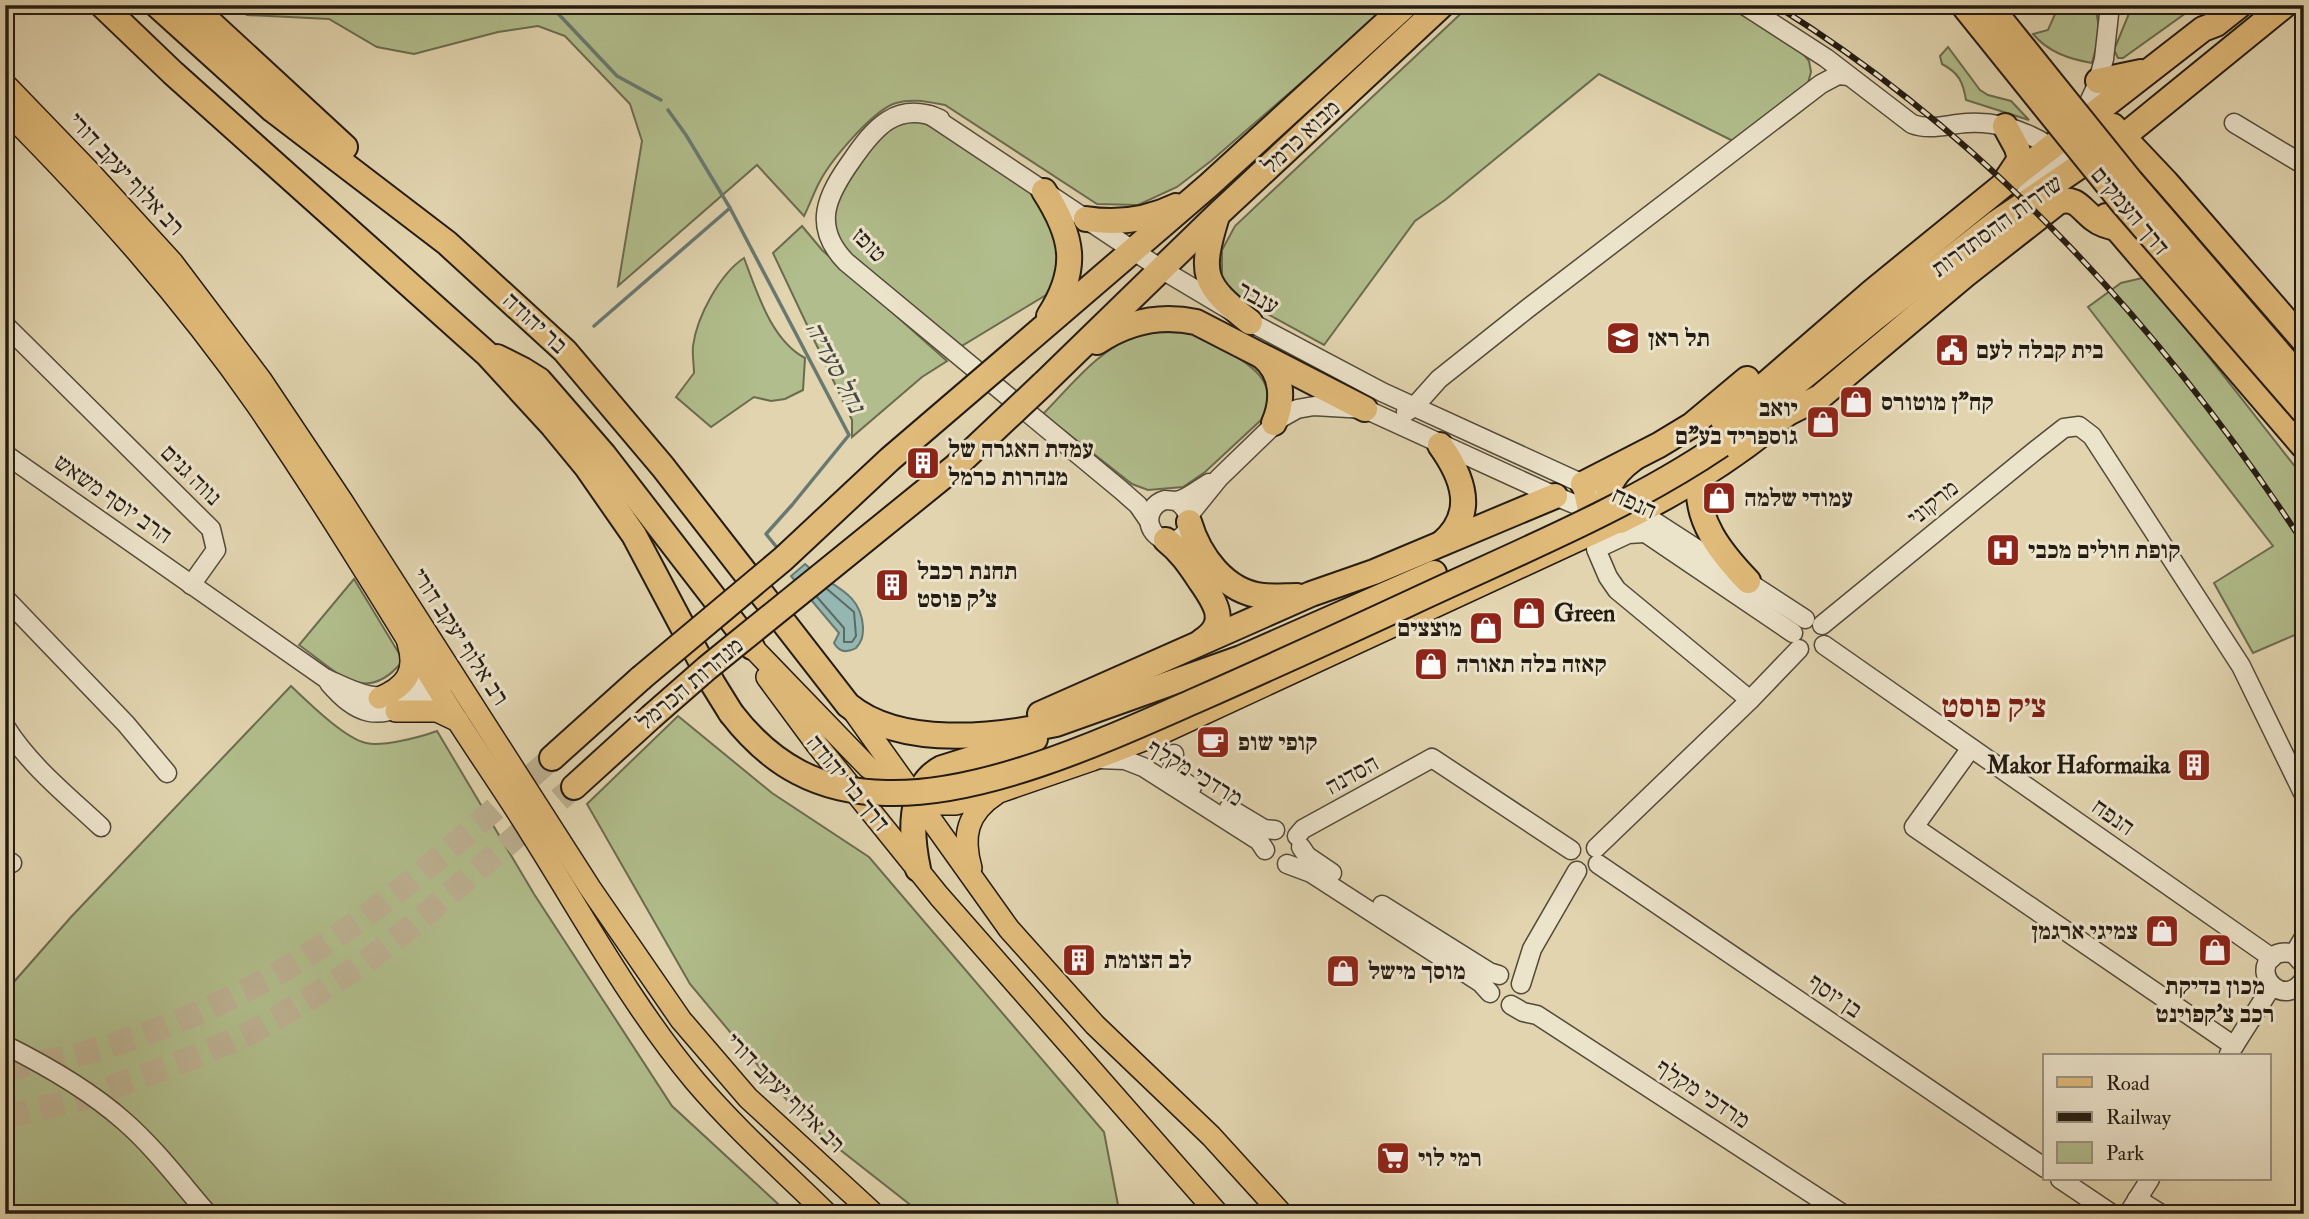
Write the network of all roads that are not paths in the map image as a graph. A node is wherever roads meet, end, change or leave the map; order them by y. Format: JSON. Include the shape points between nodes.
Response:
{"nodes":[{"id":1,"x":95,"y":5,"type":"edge"},
{"id":2,"x":102,"y":5,"type":"edge"},
{"id":3,"x":157,"y":5,"type":"edge"},
{"id":4,"x":191,"y":5,"type":"edge"},
{"id":5,"x":1406,"y":5,"type":"edge"},
{"id":6,"x":1442,"y":5,"type":"edge"},
{"id":7,"x":1744,"y":5,"type":"edge"},
{"id":8,"x":1963,"y":5,"type":"edge"},
{"id":9,"x":1989,"y":5,"type":"edge"},
{"id":10,"x":2110,"y":5,"type":"edge"},
{"id":11,"x":2240,"y":5,"type":"edge"},
{"id":12,"x":2285,"y":5,"type":"edge"},
{"id":13,"x":2302,"y":5,"type":"edge"},
{"id":14,"x":2216,"y":24,"type":"junction"},
{"id":15,"x":2246,"y":39,"type":"junction"},
{"id":16,"x":1805,"y":44,"type":"junction"},
{"id":17,"x":2161,"y":63,"type":"junction"},
{"id":18,"x":173,"y":73,"type":"junction"},
{"id":19,"x":1849,"y":76,"type":"junction"},
{"id":20,"x":2098,"y":81,"type":"junction"},
{"id":21,"x":5,"y":84,"type":"edge"},
{"id":22,"x":1814,"y":89,"type":"junction"},
{"id":23,"x":5,"y":110,"type":"edge"},
{"id":24,"x":2147,"y":117,"type":"junction"},
{"id":25,"x":2234,"y":123,"type":"dead end"},
{"id":26,"x":2005,"y":126,"type":"junction"},
{"id":27,"x":2117,"y":130,"type":"junction"},
{"id":28,"x":2069,"y":150,"type":"junction"},
{"id":29,"x":2304,"y":165,"type":"edge"},
{"id":30,"x":2166,"y":182,"type":"junction"},
{"id":31,"x":2001,"y":187,"type":"junction"},
{"id":32,"x":1044,"y":191,"type":"junction"},
{"id":33,"x":1192,"y":199,"type":"junction"},
{"id":34,"x":1217,"y":215,"type":"junction"},
{"id":35,"x":1086,"y":219,"type":"junction"},
{"id":36,"x":2116,"y":228,"type":"junction"},
{"id":37,"x":447,"y":243,"type":"junction"},
{"id":38,"x":1134,"y":250,"type":"junction"},
{"id":39,"x":1161,"y":269,"type":"junction"},
{"id":40,"x":1873,"y":291,"type":"junction"},
{"id":41,"x":1875,"y":318,"type":"junction"},
{"id":42,"x":1250,"y":322,"type":"junction"},
{"id":43,"x":5,"y":325,"type":"edge"},
{"id":44,"x":1040,"y":331,"type":"junction"},
{"id":45,"x":2304,"y":341,"type":"edge"},
{"id":46,"x":1016,"y":351,"type":"joint"},
{"id":47,"x":486,"y":354,"type":"junction"},
{"id":48,"x":1259,"y":354,"type":"junction"},
{"id":49,"x":1064,"y":364,"type":"junction"},
{"id":50,"x":1440,"y":379,"type":"junction"},
{"id":51,"x":2304,"y":382,"type":"edge"},
{"id":52,"x":1322,"y":387,"type":"junction"},
{"id":53,"x":1373,"y":401,"type":"junction"},
{"id":54,"x":1414,"y":407,"type":"junction"},
{"id":55,"x":2304,"y":412,"type":"edge"},
{"id":56,"x":1788,"y":413,"type":"junction"},
{"id":57,"x":1275,"y":423,"type":"junction"},
{"id":58,"x":1443,"y":433,"type":"junction"},
{"id":59,"x":1714,"y":440,"type":"junction"},
{"id":60,"x":2304,"y":447,"type":"edge"},
{"id":61,"x":5,"y":454,"type":"edge"},
{"id":62,"x":1633,"y":459,"type":"junction"},
{"id":63,"x":1700,"y":478,"type":"junction"},
{"id":64,"x":1583,"y":484,"type":"junction"},
{"id":65,"x":1121,"y":490,"type":"junction"},
{"id":66,"x":1555,"y":496,"type":"junction"},
{"id":67,"x":1599,"y":503,"type":"junction"},
{"id":68,"x":1179,"y":510,"type":"junction"},
{"id":69,"x":1149,"y":522,"type":"junction"},
{"id":70,"x":1636,"y":522,"type":"junction"},
{"id":71,"x":1166,"y":540,"type":"junction"},
{"id":72,"x":1438,"y":545,"type":"junction"},
{"id":73,"x":1565,"y":548,"type":"junction"},
{"id":74,"x":1597,"y":549,"type":"junction"},
{"id":75,"x":1544,"y":558,"type":"junction"},
{"id":76,"x":1374,"y":572,"type":"junction"},
{"id":77,"x":1748,"y":581,"type":"junction"},
{"id":78,"x":191,"y":586,"type":"junction"},
{"id":79,"x":1311,"y":594,"type":"junction"},
{"id":80,"x":5,"y":598,"type":"edge"},
{"id":81,"x":1814,"y":622,"type":"junction"},
{"id":82,"x":404,"y":631,"type":"junction"},
{"id":83,"x":1796,"y":641,"type":"junction"},
{"id":84,"x":1196,"y":645,"type":"junction"},
{"id":85,"x":1824,"y":645,"type":"junction"},
{"id":86,"x":752,"y":647,"type":"junction"},
{"id":87,"x":1241,"y":658,"type":"junction"},
{"id":88,"x":440,"y":680,"type":"junction"},
{"id":89,"x":1750,"y":700,"type":"junction"},
{"id":90,"x":387,"y":704,"type":"junction"},
{"id":91,"x":848,"y":705,"type":"junction"},
{"id":92,"x":1093,"y":712,"type":"junction"},
{"id":93,"x":458,"y":721,"type":"junction"},
{"id":94,"x":5,"y":726,"type":"edge"},
{"id":95,"x":972,"y":734,"type":"junction"},
{"id":96,"x":1971,"y":748,"type":"junction"},
{"id":97,"x":1174,"y":754,"type":"dead end"},
{"id":98,"x":552,"y":758,"type":"tunnel mouth"},
{"id":99,"x":1092,"y":761,"type":"junction"},
{"id":100,"x":167,"y":773,"type":"dead end"},
{"id":101,"x":574,"y":787,"type":"tunnel mouth"},
{"id":102,"x":999,"y":792,"type":"junction"},
{"id":103,"x":2304,"y":795,"type":"edge"},
{"id":104,"x":917,"y":800,"type":"junction"},
{"id":105,"x":101,"y":827,"type":"dead end"},
{"id":106,"x":1275,"y":830,"type":"junction"},
{"id":107,"x":1299,"y":841,"type":"junction"},
{"id":108,"x":1265,"y":850,"type":"junction"},
{"id":109,"x":1571,"y":850,"type":"junction"},
{"id":110,"x":1597,"y":856,"type":"junction"},
{"id":111,"x":1287,"y":864,"type":"junction"},
{"id":112,"x":918,"y":869,"type":"junction"},
{"id":113,"x":1577,"y":871,"type":"junction"},
{"id":114,"x":975,"y":884,"type":"junction"},
{"id":115,"x":2304,"y":937,"type":"edge"},
{"id":116,"x":1532,"y":949,"type":"junction"},
{"id":117,"x":2272,"y":958,"type":"junction"},
{"id":118,"x":2299,"y":960,"type":"edge"},
{"id":119,"x":1502,"y":974,"type":"junction"},
{"id":120,"x":2304,"y":979,"type":"edge"},
{"id":121,"x":1522,"y":986,"type":"junction"},
{"id":122,"x":2272,"y":986,"type":"junction"},
{"id":123,"x":1490,"y":993,"type":"junction"},
{"id":124,"x":1511,"y":1005,"type":"junction"},
{"id":125,"x":1537,"y":1015,"type":"junction"},
{"id":126,"x":5,"y":1045,"type":"edge"},
{"id":127,"x":2231,"y":1051,"type":"edge"},
{"id":128,"x":2043,"y":1167,"type":"edge"},
{"id":129,"x":2061,"y":1180,"type":"edge"},
{"id":130,"x":2149,"y":1180,"type":"edge"},
{"id":131,"x":2132,"y":1206,"type":"edge"},
{"id":132,"x":208,"y":1214,"type":"edge"},
{"id":133,"x":827,"y":1214,"type":"edge"},
{"id":134,"x":874,"y":1214,"type":"edge"},
{"id":135,"x":1218,"y":1214,"type":"edge"},
{"id":136,"x":1282,"y":1214,"type":"edge"},
{"id":137,"x":1843,"y":1214,"type":"edge"},
{"id":138,"x":2112,"y":1214,"type":"edge"},
{"id":139,"x":2161,"y":1214,"type":"edge"}],
"edges":[{"from":1,"to":18,"type":"highway"},
{"from":2,"to":18,"type":"highway"},
{"from":3,"to":37,"type":"highway","name":"בר יהודה","via":[[273,110]]},
{"from":4,"to":37,"type":"highway"},
{"from":5,"to":33,"type":"highway","name":"מבוא כרמל"},
{"from":6,"to":34,"type":"highway","name":"מבוא כרמל"},
{"from":7,"to":16,"type":"street"},
{"from":8,"to":55,"type":"highway","name":"דרך העמקים","bridge":true,"via":[[2129,211]]},
{"from":9,"to":51,"type":"highway","name":"דרך העמקים","bridge":true,"via":[[2130,180]]},
{"from":10,"to":20,"type":"street"},
{"from":11,"to":14,"type":"highway","name":"שדרות ההסתדרות"},
{"from":12,"to":15,"type":"highway","name":"שדרות ההסתדרות"},
{"from":13,"to":15,"type":"highway"},
{"from":14,"to":17,"type":"highway","name":"שדרות ההסתדרות"},
{"from":14,"to":27,"type":"highway"},
{"from":15,"to":24,"type":"highway","name":"שדרות ההסתדרות"},
{"from":16,"to":19,"type":"street"},
{"from":16,"to":22,"type":"street","via":[[1818,66]]},
{"from":17,"to":20,"type":"highway"},
{"from":17,"to":28,"type":"highway","name":"שדרות ההסתדרות"},
{"from":18,"to":47,"type":"highway"},
{"from":19,"to":22,"type":"street","via":[[1834,76]]},
{"from":19,"to":26,"type":"street","via":[[1917,126],[1969,122]]},
{"from":20,"to":28,"type":"street"},
{"from":21,"to":88,"type":"main road","name":"רב אלוף יעקב דורי","via":[[172,262],[261,380],[342,500]]},
{"from":22,"to":50,"type":"street"},
{"from":23,"to":82,"type":"main road","name":"רב אלוף יעקב דורי","via":[[156,271],[255,402]]},
{"from":24,"to":27,"type":"highway","name":"שדרות ההסתדרות"},
{"from":24,"to":30,"type":"highway","via":[[2146,141]]},
{"from":25,"to":29,"type":"street"},
{"from":26,"to":28,"type":"street"},
{"from":26,"to":31,"type":"highway","via":[[2020,159]]},
{"from":27,"to":28,"type":"highway","name":"שדרות ההסתדרות"},
{"from":27,"to":28,"type":"highway"},
{"from":27,"to":30,"type":"highway"},
{"from":28,"to":31,"type":"highway","name":"שדרות ההסתדרות"},
{"from":28,"to":36,"type":"highway"},
{"from":28,"to":41,"type":"highway","name":"שדרות ההסתדרות","via":[[1996,223]]},
{"from":30,"to":45,"type":"highway"},
{"from":31,"to":40,"type":"highway","name":"שדרות ההסתדרות"},
{"from":32,"to":35,"type":"street","name":"ענבר"},
{"from":32,"to":44,"type":"highway","via":[[1062,223],[1070,254],[1064,289]]},
{"from":32,"to":65,"type":"street","name":"טופז","via":[[957,129],[930,115],[908,113],[880,125],[866,140],[840,176],[825,218],[829,239],[846,262]]},
{"from":33,"to":35,"type":"highway","via":[[1142,219]]},
{"from":33,"to":38,"type":"highway","name":"מבוא כרמל"},
{"from":34,"to":39,"type":"highway","name":"מבוא כרמל"},
{"from":34,"to":42,"type":"highway","via":[[1208,252],[1209,277],[1220,298]]},
{"from":35,"to":38,"type":"street","name":"ענבר"},
{"from":36,"to":56,"type":"highway","via":[[2094,220],[2075,201],[2058,202],[1820,397]]},
{"from":36,"to":60,"type":"highway"},
{"from":37,"to":91,"type":"highway","name":"בר יהודה","via":[[565,351],[663,467]]},
{"from":38,"to":39,"type":"street","name":"ענבר"},
{"from":38,"to":44,"type":"highway","name":"מבוא כרמל"},
{"from":39,"to":42,"type":"street","name":"ענבר"},
{"from":39,"to":49,"type":"highway","name":"מבוא כרמל"},
{"from":40,"to":59,"type":"highway"},
{"from":40,"to":62,"type":"highway","via":[[1829,314],[1692,425]]},
{"from":41,"to":56,"type":"highway","via":[[1849,357]]},
{"from":41,"to":59,"type":"highway","name":"שדרות ההסתדרות"},
{"from":42,"to":53,"type":"street","name":"ענבר"},
{"from":43,"to":78,"type":"street","name":"נווה גנים","via":[[211,529],[216,550]]},
{"from":44,"to":46,"type":"highway","name":"מבוא כרמל"},
{"from":46,"to":98,"type":"highway","name":"מנהרות הכרמל","bridge":true},
{"from":47,"to":59,"type":"highway","bridge":true,"via":[[561,436],[611,500],[713,684],[750,737],[797,772],[848,789],[885,793],[927,792],[971,783],[1107,739],[1589,519],[1683,470]]},
{"from":47,"to":86,"type":"highway","name":"דרך בר יהודה","via":[[509,361],[539,380],[604,455]]},
{"from":48,"to":49,"type":"highway","via":[[1196,322],[1165,318],[1114,331]]},
{"from":48,"to":52,"type":"highway"},
{"from":48,"to":57,"type":"highway","via":[[1279,380]]},
{"from":49,"to":101,"type":"highway","name":"מנהרות הכרמל","bridge":true,"via":[[955,467],[707,668]]},
{"from":50,"to":53,"type":"street"},
{"from":50,"to":54,"type":"street"},
{"from":50,"to":58,"type":"street","via":[[1436,390]]},
{"from":52,"to":53,"type":"highway"},
{"from":52,"to":54,"type":"street","via":[[1389,410],[1404,412]]},
{"from":53,"to":54,"type":"street","name":"ענבר"},
{"from":53,"to":57,"type":"street","via":[[1305,407]]},
{"from":53,"to":58,"type":"street","name":"ענבר"},
{"from":54,"to":58,"type":"street","name":"ענבר"},
{"from":56,"to":63,"type":"highway"},
{"from":57,"to":68,"type":"street"},
{"from":58,"to":64,"type":"street","name":"ענבר"},
{"from":58,"to":66,"type":"street","name":"ענבר"},
{"from":58,"to":72,"type":"highway","via":[[1464,496],[1457,524]]},
{"from":59,"to":87,"type":"highway","via":[[1561,516]]},
{"from":61,"to":78,"type":"street","name":"הרב יוסף משאש"},
{"from":62,"to":64,"type":"highway"},
{"from":62,"to":67,"type":"highway","via":[[1613,477]]},
{"from":63,"to":70,"type":"highway"},
{"from":63,"to":77,"type":"highway","via":[[1699,497],[1708,528],[1720,550]]},
{"from":64,"to":66,"type":"street"},
{"from":64,"to":67,"type":"main road"},
{"from":65,"to":68,"type":"street"},
{"from":65,"to":69,"type":"street","name":"טופז"},
{"from":66,"to":67,"type":"street","name":"הנפח"},
{"from":66,"to":72,"type":"highway"},
{"from":67,"to":70,"type":"highway"},
{"from":67,"to":73,"type":"main road","via":[[1585,530]]},
{"from":68,"to":69,"type":"street","via":[[1152,509]]},
{"from":68,"to":71,"type":"street","via":[[1184,533]]},
{"from":68,"to":79,"type":"highway","via":[[1206,559],[1228,583],[1261,596]]},
{"from":69,"to":71,"type":"street","via":[[1154,534]]},
{"from":70,"to":73,"type":"main road"},
{"from":70,"to":74,"type":"street","via":[[1628,534]]},
{"from":70,"to":77,"type":"street","name":"הנפח"},
{"from":70,"to":83,"type":"street","name":"הנפח"},
{"from":71,"to":84,"type":"highway","via":[[1217,606],[1216,628]]},
{"from":72,"to":76,"type":"highway"},
{"from":73,"to":75,"type":"main road"},
{"from":74,"to":75,"type":"main road"},
{"from":74,"to":89,"type":"street","via":[[1617,590]]},
{"from":75,"to":99,"type":"main road"},
{"from":76,"to":79,"type":"highway"},
{"from":76,"to":87,"type":"highway","via":[[1265,634]]},
{"from":77,"to":81,"type":"street","name":"הנפח"},
{"from":78,"to":90,"type":"street","via":[[325,678],[361,710],[378,713]]},
{"from":79,"to":84,"type":"highway"},
{"from":80,"to":100,"type":"street"},
{"from":81,"to":83,"type":"street","via":[[1796,626]]},
{"from":81,"to":85,"type":"street","via":[[1826,635]]},
{"from":81,"to":103,"type":"street","name":"מרקוני","via":[[2064,428],[2079,426],[2092,436],[2241,666]]},
{"from":82,"to":88,"type":"main road","name":"רב אלוף יעקב דורי"},
{"from":82,"to":90,"type":"main road","via":[[411,670]]},
{"from":83,"to":85,"type":"street","via":[[1804,652],[1815,652]]},
{"from":83,"to":89,"type":"street"},
{"from":84,"to":95,"type":"highway","via":[[1016,723]]},
{"from":85,"to":96,"type":"street","name":"הנפח"},
{"from":86,"to":104,"type":"main road","via":[[868,767]]},
{"from":86,"to":112,"type":"main road","name":"דרך בר יהודה","via":[[782,699]]},
{"from":87,"to":92,"type":"highway"},
{"from":88,"to":90,"type":"street","via":[[395,695]]},
{"from":88,"to":93,"type":"main road","name":"רב אלוף יעקב דורי"},
{"from":88,"to":134,"type":"main road","name":"רב אלוף יעקב דורי","via":[[681,1020],[748,1098]]},
{"from":89,"to":110,"type":"street"},
{"from":90,"to":93,"type":"main road","via":[[437,711]]},
{"from":91,"to":95,"type":"highway","via":[[867,718],[907,733]]},
{"from":91,"to":104,"type":"main road","name":"דרך בר יהודה"},
{"from":92,"to":95,"type":"highway","via":[[1041,727]]},
{"from":92,"to":104,"type":"highway","via":[[1049,734],[942,768],[928,780]]},
{"from":93,"to":133,"type":"main road","name":"רב אלוף יעקב דורי","via":[[537,841],[597,944],[693,1078]]},
{"from":94,"to":105,"type":"street","via":[[55,785]]},
{"from":96,"to":117,"type":"street","name":"הנפח"},
{"from":96,"to":127,"type":"street","via":[[1914,827]]},
{"from":97,"to":106,"type":"street","name":"מרדכי מקלף","via":[[1172,767],[1182,780],[1264,829]]},
{"from":99,"to":102,"type":"main road"},
{"from":99,"to":108,"type":"street","name":"מרדכי מקלף","via":[[1125,760],[1143,767],[1259,841]]},
{"from":102,"to":104,"type":"main road","via":[[948,805]]},
{"from":102,"to":114,"type":"main road","via":[[978,811],[966,835]]},
{"from":104,"to":112,"type":"highway","via":[[913,835]]},
{"from":104,"to":114,"type":"main road","name":"דרך בר יהודה"},
{"from":106,"to":107,"type":"street","via":[[1287,829]]},
{"from":106,"to":108,"type":"street","via":[[1266,838]]},
{"from":107,"to":109,"type":"street","name":"הסדנה","via":[[1303,829],[1432,758]]},
{"from":107,"to":111,"type":"street","via":[[1297,858]]},
{"from":107,"to":119,"type":"street","via":[[1320,866],[1489,972]]},
{"from":108,"to":111,"type":"street","via":[[1270,860]]},
{"from":109,"to":110,"type":"street","via":[[1583,843]]},
{"from":109,"to":113,"type":"street","via":[[1571,864]]},
{"from":110,"to":113,"type":"street","via":[[1591,871]]},
{"from":110,"to":128,"type":"street","name":"בן יוסף"},
{"from":111,"to":123,"type":"street","via":[[1311,873]]},
{"from":112,"to":135,"type":"main road","name":"דרך בר יהודה"},
{"from":113,"to":116,"type":"street"},
{"from":114,"to":136,"type":"main road","name":"דרך בר יהודה","via":[[1095,1025],[1204,1128]]},
{"from":115,"to":118,"type":"street"},
{"from":116,"to":119,"type":"street"},
{"from":116,"to":121,"type":"street"},
{"from":117,"to":118,"type":"street","via":[[2282,952]]},
{"from":117,"to":122,"type":"street","via":[[2266,969]]},
{"from":119,"to":121,"type":"street","via":[[1514,976]]},
{"from":119,"to":123,"type":"street","via":[[1492,982]]},
{"from":120,"to":122,"type":"street","via":[[2290,991]]},
{"from":121,"to":124,"type":"street","via":[[1519,999]]},
{"from":121,"to":125,"type":"street","name":"מרדכי מקלף"},
{"from":122,"to":127,"type":"street"},
{"from":123,"to":124,"type":"street","via":[[1500,1004]]},
{"from":124,"to":125,"type":"street","name":"מרדכי מקלף"},
{"from":125,"to":137,"type":"street","name":"מרדכי מקלף"},
{"from":126,"to":132,"type":"street","via":[[43,1064],[125,1122]]},
{"from":129,"to":138,"type":"street"},
{"from":130,"to":131,"type":"street"},
{"from":131,"to":139,"type":"street"}]}
